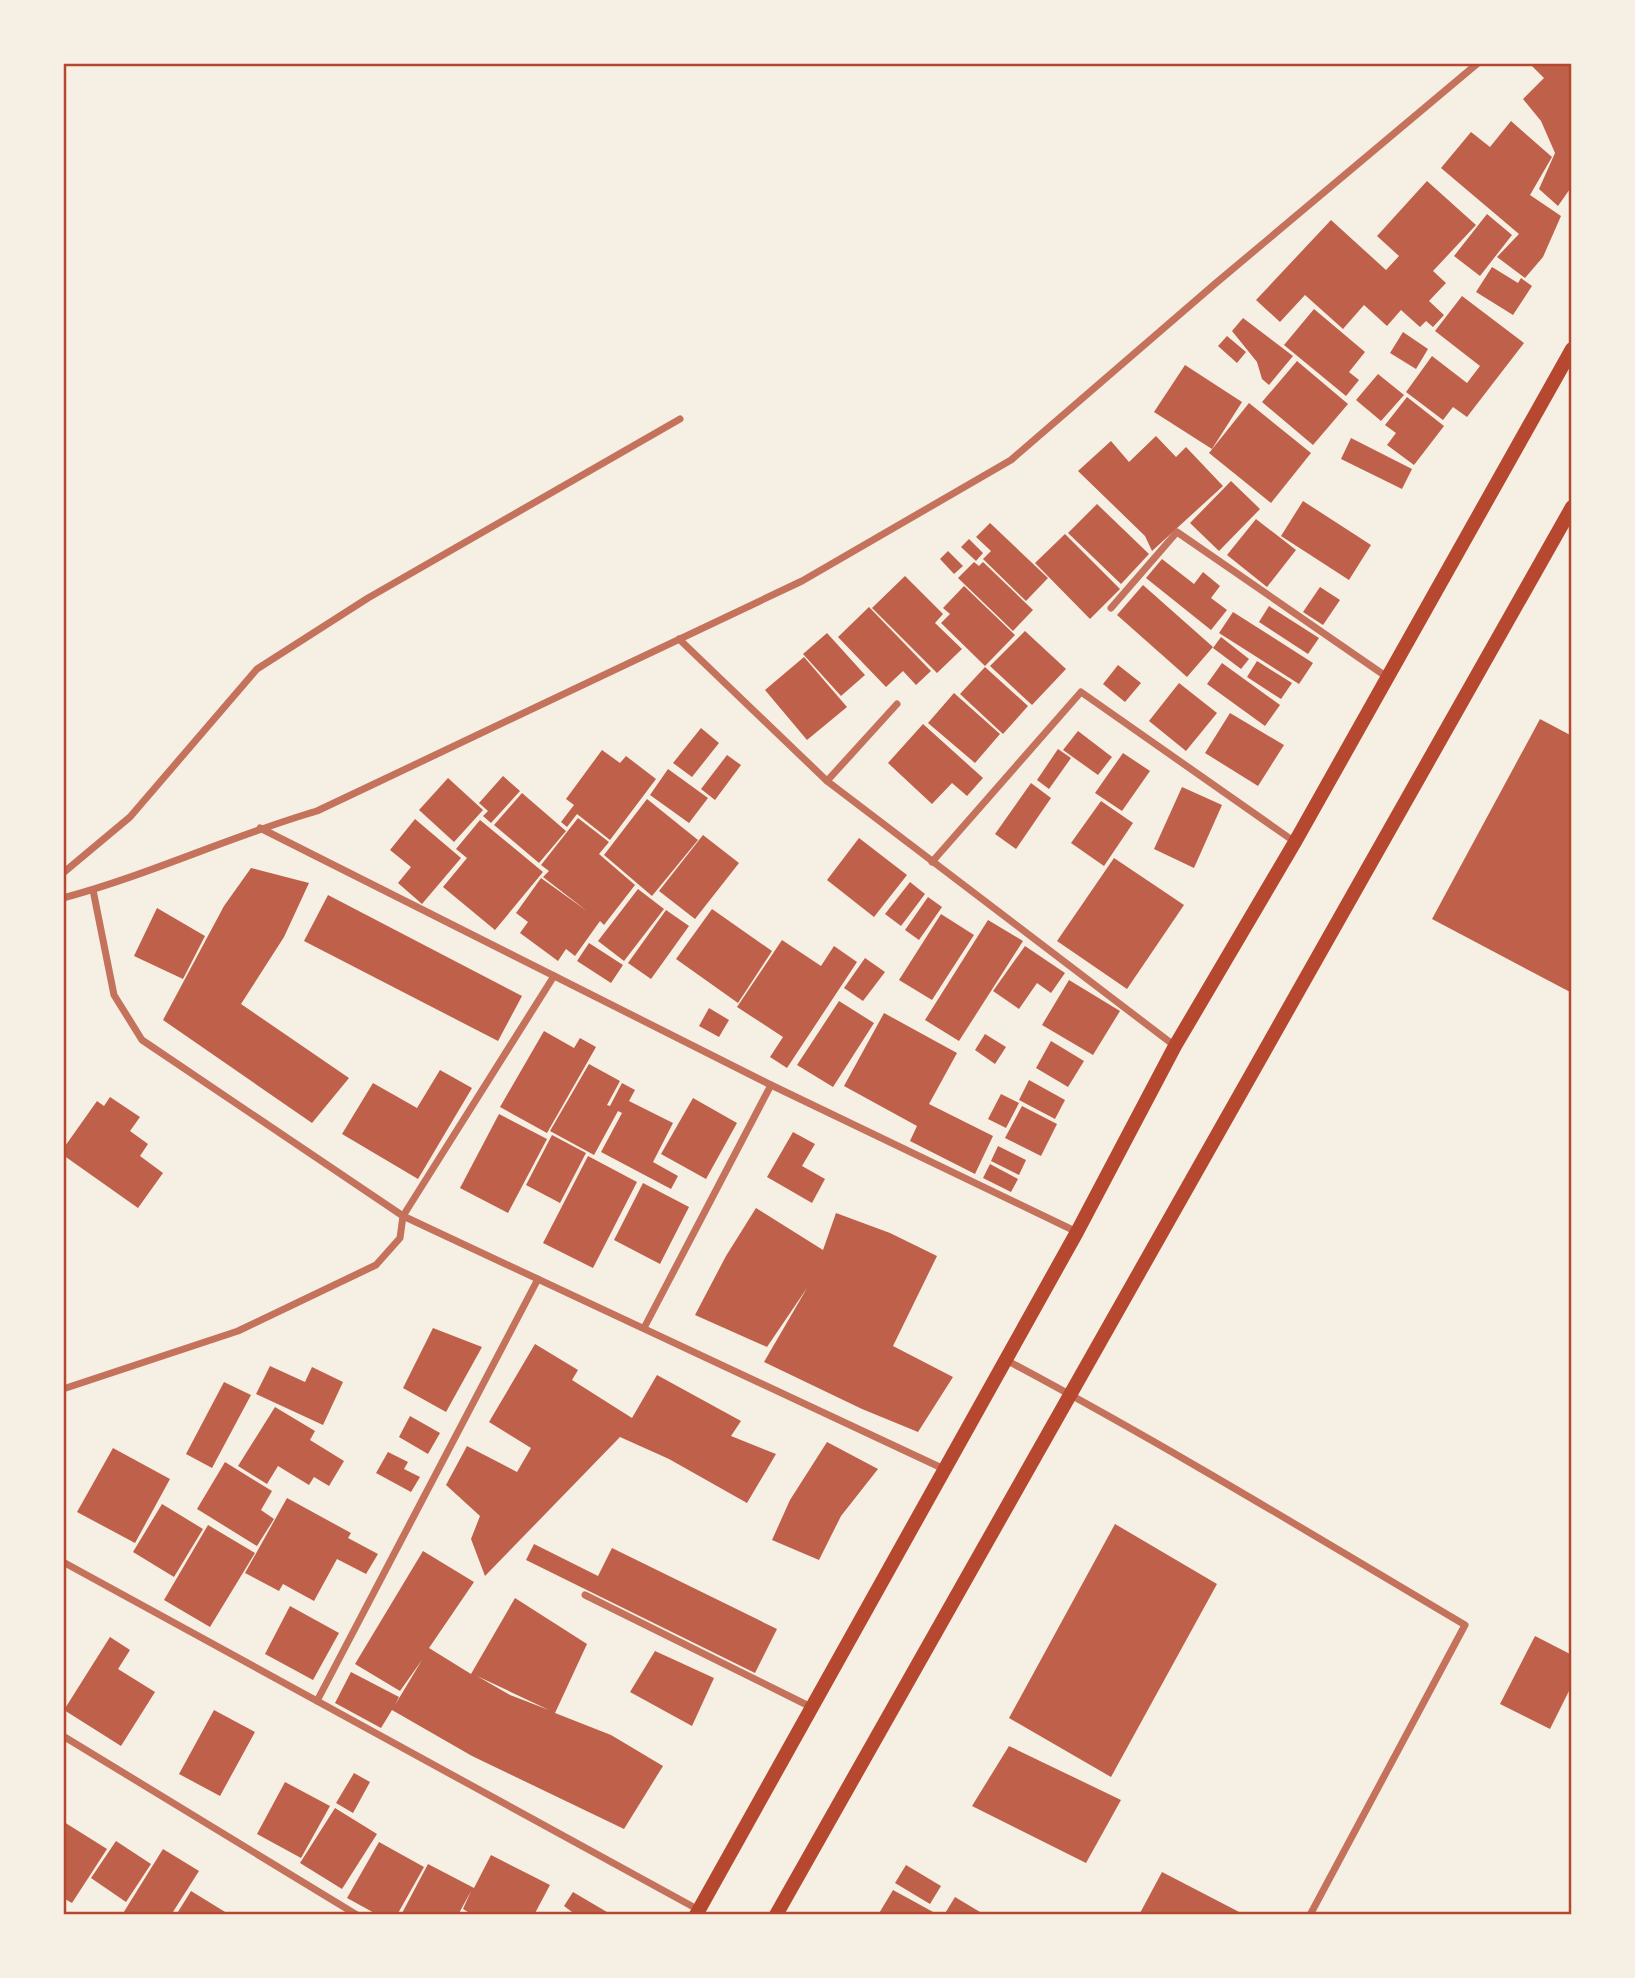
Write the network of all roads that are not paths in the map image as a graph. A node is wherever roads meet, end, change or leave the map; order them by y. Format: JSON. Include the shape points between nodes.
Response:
{"nodes":[{"id":1,"x":1478,"y":63,"type":"edge"},
{"id":2,"x":1572,"y":349,"type":"edge"},
{"id":3,"x":680,"y":419,"type":"dead end"},
{"id":4,"x":1571,"y":511,"type":"edge"},
{"id":5,"x":1111,"y":608,"type":"dead end"},
{"id":6,"x":679,"y":639,"type":"junction"},
{"id":7,"x":1387,"y":677,"type":"junction"},
{"id":8,"x":897,"y":704,"type":"dead end"},
{"id":9,"x":827,"y":781,"type":"junction"},
{"id":10,"x":260,"y":828,"type":"junction"},
{"id":11,"x":1294,"y":842,"type":"junction"},
{"id":12,"x":932,"y":862,"type":"junction"},
{"id":13,"x":63,"y":873,"type":"edge"},
{"id":14,"x":93,"y":890,"type":"junction"},
{"id":15,"x":63,"y":898,"type":"edge"},
{"id":16,"x":554,"y":975,"type":"junction"},
{"id":17,"x":1175,"y":1046,"type":"junction"},
{"id":18,"x":771,"y":1084,"type":"junction"},
{"id":19,"x":403,"y":1216,"type":"junction"},
{"id":20,"x":1077,"y":1233,"type":"junction"},
{"id":21,"x":538,"y":1279,"type":"junction"},
{"id":22,"x":644,"y":1328,"type":"junction"},
{"id":23,"x":1006,"y":1359,"type":"junction"},
{"id":24,"x":63,"y":1389,"type":"edge"},
{"id":25,"x":1071,"y":1394,"type":"junction"},
{"id":26,"x":945,"y":1469,"type":"junction"},
{"id":27,"x":63,"y":1562,"type":"edge"},
{"id":28,"x":584,"y":1595,"type":"dead end"},
{"id":29,"x":317,"y":1701,"type":"junction"},
{"id":30,"x":812,"y":1707,"type":"junction"},
{"id":31,"x":63,"y":1736,"type":"edge"},
{"id":32,"x":698,"y":1912,"type":"edge"},
{"id":33,"x":357,"y":1915,"type":"edge"},
{"id":34,"x":776,"y":1915,"type":"edge"},
{"id":35,"x":1310,"y":1915,"type":"edge"}],
"edges":[{"from":1,"to":6,"type":"street","via":[[1011,460],[802,581]]},
{"from":2,"to":7,"type":"main road"},
{"from":3,"to":13,"type":"street","via":[[368,598],[257,669],[130,817]]},
{"from":4,"to":25,"type":"main road"},
{"from":5,"to":7,"type":"street","via":[[1177,532]]},
{"from":6,"to":9,"type":"street"},
{"from":6,"to":10,"type":"street","via":[[317,811]]},
{"from":7,"to":11,"type":"main road"},
{"from":8,"to":9,"type":"street"},
{"from":9,"to":12,"type":"street"},
{"from":10,"to":14,"type":"street"},
{"from":10,"to":16,"type":"street"},
{"from":11,"to":12,"type":"street","via":[[1081,692]]},
{"from":11,"to":17,"type":"main road"},
{"from":12,"to":17,"type":"street"},
{"from":14,"to":15,"type":"street"},
{"from":14,"to":19,"type":"street","via":[[114,995],[142,1040]]},
{"from":16,"to":18,"type":"street"},
{"from":16,"to":19,"type":"street"},
{"from":17,"to":20,"type":"main road"},
{"from":18,"to":20,"type":"street"},
{"from":18,"to":22,"type":"street"},
{"from":19,"to":21,"type":"street"},
{"from":19,"to":24,"type":"street","via":[[400,1238],[376,1265],[238,1331]]},
{"from":20,"to":23,"type":"main road"},
{"from":21,"to":22,"type":"street"},
{"from":21,"to":29,"type":"street"},
{"from":22,"to":26,"type":"street"},
{"from":23,"to":25,"type":"street"},
{"from":23,"to":26,"type":"main road"},
{"from":25,"to":34,"type":"main road"},
{"from":25,"to":35,"type":"street","via":[[1465,1625]]},
{"from":26,"to":30,"type":"main road"},
{"from":27,"to":29,"type":"street"},
{"from":28,"to":30,"type":"street"},
{"from":29,"to":32,"type":"street"},
{"from":30,"to":32,"type":"main road"},
{"from":31,"to":33,"type":"street"}]}
